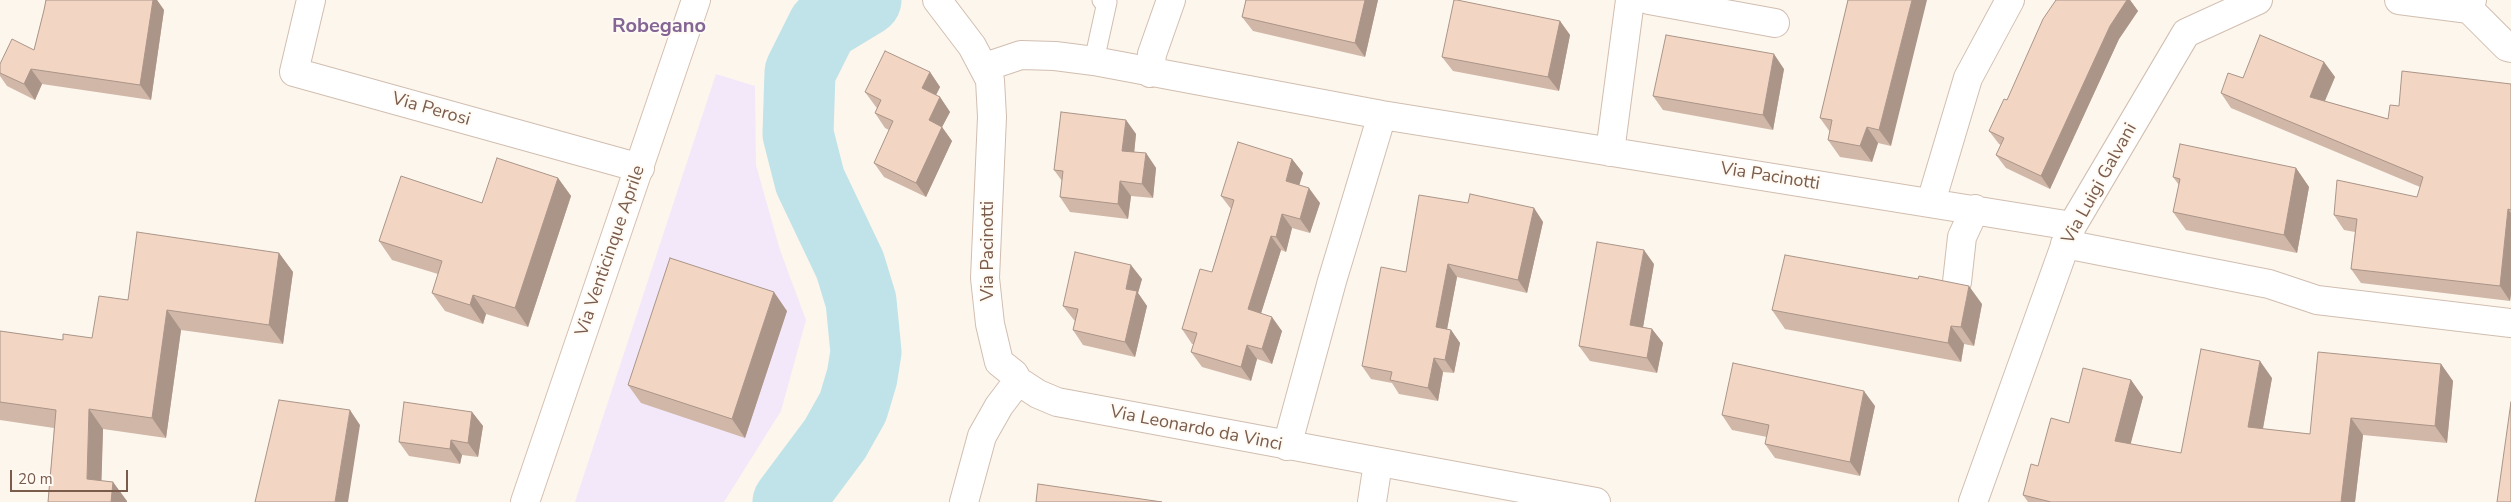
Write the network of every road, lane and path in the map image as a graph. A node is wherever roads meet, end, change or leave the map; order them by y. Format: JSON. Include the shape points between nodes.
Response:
{"nodes":[{"id":1,"x":311,"y":0,"type":"edge"},
{"id":2,"x":696,"y":0,"type":"edge"},
{"id":3,"x":937,"y":0,"type":"edge"},
{"id":4,"x":1102,"y":0,"type":"edge"},
{"id":5,"x":1171,"y":0,"type":"edge"},
{"id":6,"x":1630,"y":0,"type":"edge"},
{"id":7,"x":1649,"y":0,"type":"edge"},
{"id":8,"x":2010,"y":0,"type":"edge"},
{"id":9,"x":2258,"y":0,"type":"edge"},
{"id":10,"x":2399,"y":0,"type":"edge"},
{"id":11,"x":2470,"y":4,"type":"edge"},
{"id":12,"x":1775,"y":23,"type":"dead end"},
{"id":13,"x":2511,"y":48,"type":"edge"},
{"id":14,"x":1094,"y":61,"type":"junction"},
{"id":15,"x":985,"y":68,"type":"junction"},
{"id":16,"x":1150,"y":73,"type":"junction"},
{"id":17,"x":1382,"y":115,"type":"junction"},
{"id":18,"x":1610,"y":152,"type":"junction"},
{"id":19,"x":640,"y":168,"type":"junction"},
{"id":20,"x":1931,"y":202,"type":"junction"},
{"id":21,"x":1975,"y":210,"type":"junction"},
{"id":22,"x":2069,"y":235,"type":"junction"},
{"id":23,"x":1957,"y":282,"type":"edge"},
{"id":24,"x":2511,"y":323,"type":"edge"},
{"id":25,"x":1018,"y":380,"type":"junction"},
{"id":26,"x":1287,"y":446,"type":"junction"},
{"id":27,"x":1378,"y":463,"type":"junction"},
{"id":28,"x":525,"y":502,"type":"edge"},
{"id":29,"x":964,"y":502,"type":"edge"},
{"id":30,"x":1372,"y":502,"type":"edge"},
{"id":31,"x":1596,"y":502,"type":"edge"},
{"id":32,"x":1973,"y":502,"type":"edge"}],
"edges":[{"from":1,"to":19,"type":"street","name":"Via Perosi","via":[[294,72]]},
{"from":2,"to":19,"type":"street","name":"Via Venticinque Aprile"},
{"from":3,"to":15,"type":"street","name":"Via Pacinotti"},
{"from":4,"to":14,"type":"lane","via":[[1107,2]]},
{"from":5,"to":16,"type":"street","via":[[1152,54]]},
{"from":6,"to":18,"type":"street"},
{"from":7,"to":12,"type":"street"},
{"from":8,"to":20,"type":"street","via":[[1968,78]]},
{"from":9,"to":22,"type":"street","name":"Via Luigi Galvani","via":[[2186,33]]},
{"from":10,"to":11,"type":"street"},
{"from":11,"to":13,"type":"street"},
{"from":14,"to":15,"type":"street","name":"Via Pacinotti","via":[[1021,56]]},
{"from":14,"to":16,"type":"street","name":"Via Pacinotti"},
{"from":15,"to":25,"type":"street","name":"Via Pacinotti","via":[[990,80],[992,117],[985,278],[990,324],[999,362]]},
{"from":16,"to":17,"type":"street","name":"Via Pacinotti"},
{"from":17,"to":18,"type":"street","name":"Via Pacinotti"},
{"from":17,"to":26,"type":"street","via":[[1329,290]]},
{"from":18,"to":20,"type":"street","name":"Via Pacinotti"},
{"from":19,"to":28,"type":"street","name":"Via Venticinque Aprile"},
{"from":20,"to":21,"type":"street","name":"Via Pacinotti"},
{"from":21,"to":22,"type":"street","name":"Via Pacinotti"},
{"from":21,"to":23,"type":"street","via":[[1962,237]]},
{"from":22,"to":24,"type":"street","name":"Via Pacinotti","via":[[2269,284],[2317,300]]},
{"from":22,"to":32,"type":"street","name":"Via Luigi Galvani"},
{"from":25,"to":26,"type":"street","name":"Via Leonardo da Vinci","via":[[1057,402]]},
{"from":25,"to":29,"type":"street","via":[[982,436]]},
{"from":26,"to":27,"type":"street","name":"Via Leonardo da Vinci"},
{"from":27,"to":30,"type":"street"},
{"from":27,"to":31,"type":"street","name":"Via Leonardo da Vinci"}]}
